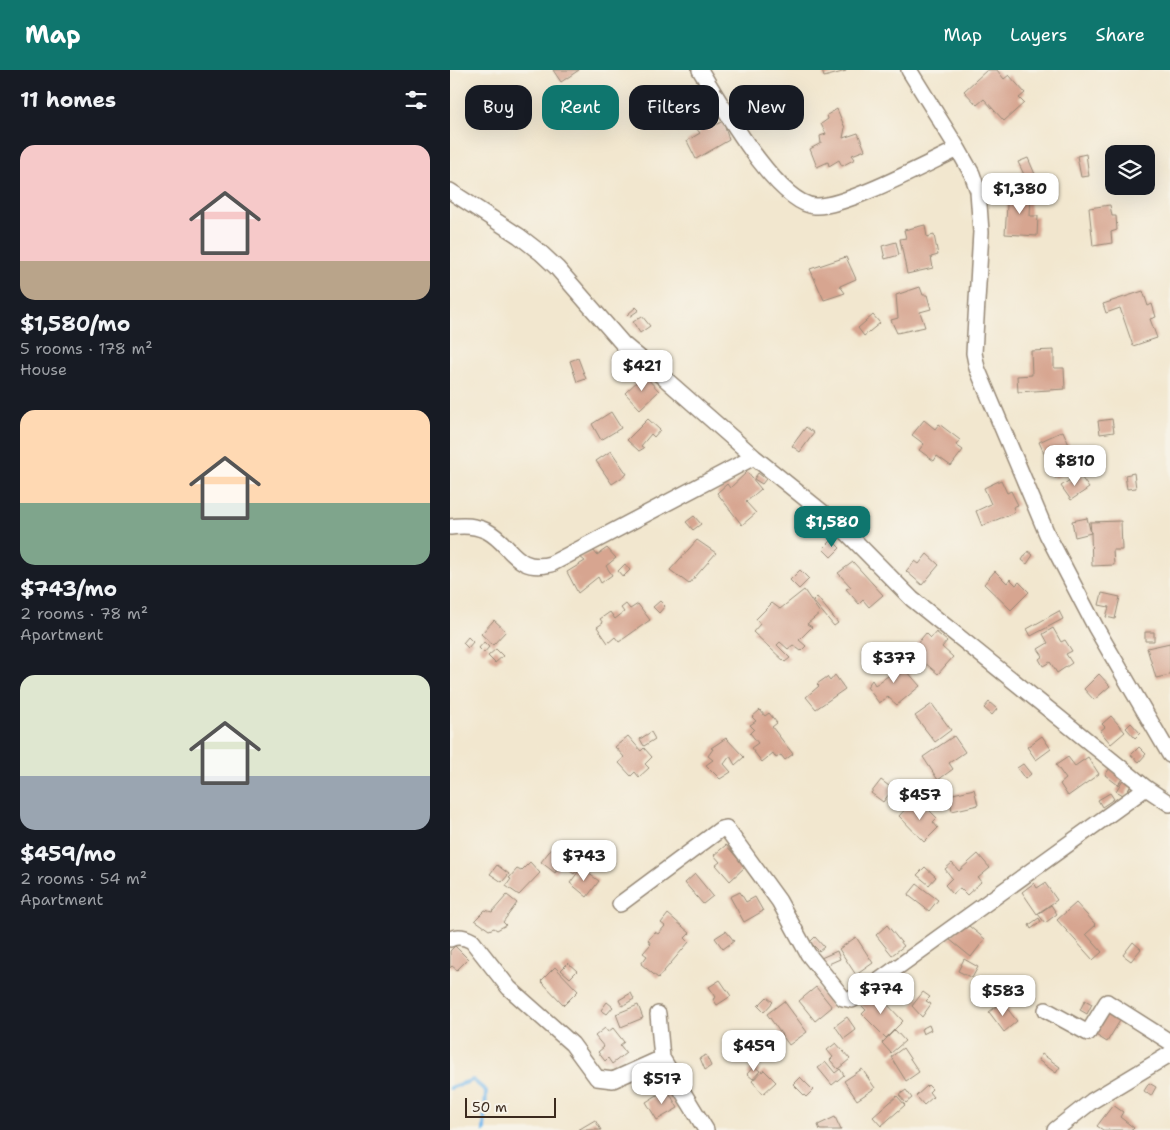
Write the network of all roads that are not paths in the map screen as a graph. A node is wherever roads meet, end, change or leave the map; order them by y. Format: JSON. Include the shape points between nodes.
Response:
{"nodes":[{"id":1,"x":700,"y":70,"type":"edge"},
{"id":2,"x":909,"y":70,"type":"edge"},
{"id":3,"x":958,"y":149,"type":"junction"},
{"id":4,"x":450,"y":191,"type":"edge"},
{"id":5,"x":754,"y":457,"type":"junction"},
{"id":6,"x":450,"y":527,"type":"edge"},
{"id":7,"x":1170,"y":755,"type":"edge"},
{"id":8,"x":1146,"y":788,"type":"junction"},
{"id":9,"x":1170,"y":804,"type":"edge"},
{"id":10,"x":620,"y":904,"type":"dead end"},
{"id":11,"x":450,"y":939,"type":"edge"},
{"id":12,"x":1046,"y":1010,"type":"dead end"},
{"id":13,"x":658,"y":1014,"type":"dead end"},
{"id":14,"x":1170,"y":1042,"type":"edge"},
{"id":15,"x":1170,"y":1054,"type":"edge"},
{"id":16,"x":662,"y":1058,"type":"junction"},
{"id":17,"x":706,"y":1130,"type":"edge"},
{"id":18,"x":1055,"y":1130,"type":"edge"}],
"edges":[{"from":1,"to":3,"type":"street","via":[[758,158],[788,194],[801,203],[814,206],[841,202]]},
{"from":2,"to":3,"type":"street"},
{"from":3,"to":7,"type":"street","via":[[972,174],[980,209],[974,353],[977,368],[1047,534],[1096,628]]},
{"from":4,"to":5,"type":"street","via":[[541,253],[623,344]]},
{"from":5,"to":6,"type":"street","via":[[560,560],[539,568],[518,560],[499,537],[488,530],[476,526]]},
{"from":5,"to":8,"type":"street","via":[[842,528],[912,599]]},
{"from":8,"to":9,"type":"street"},
{"from":8,"to":10,"type":"street","via":[[852,1000],[843,998],[808,954],[779,901],[726,828]]},
{"from":11,"to":16,"type":"street","via":[[465,937],[472,942],[509,988],[572,1044],[597,1078],[613,1080]]},
{"from":12,"to":14,"type":"street","via":[[1088,1033],[1107,1002]]},
{"from":13,"to":16,"type":"street"},
{"from":15,"to":18,"type":"street","via":[[1092,1102]]},
{"from":16,"to":17,"type":"street"}]}
